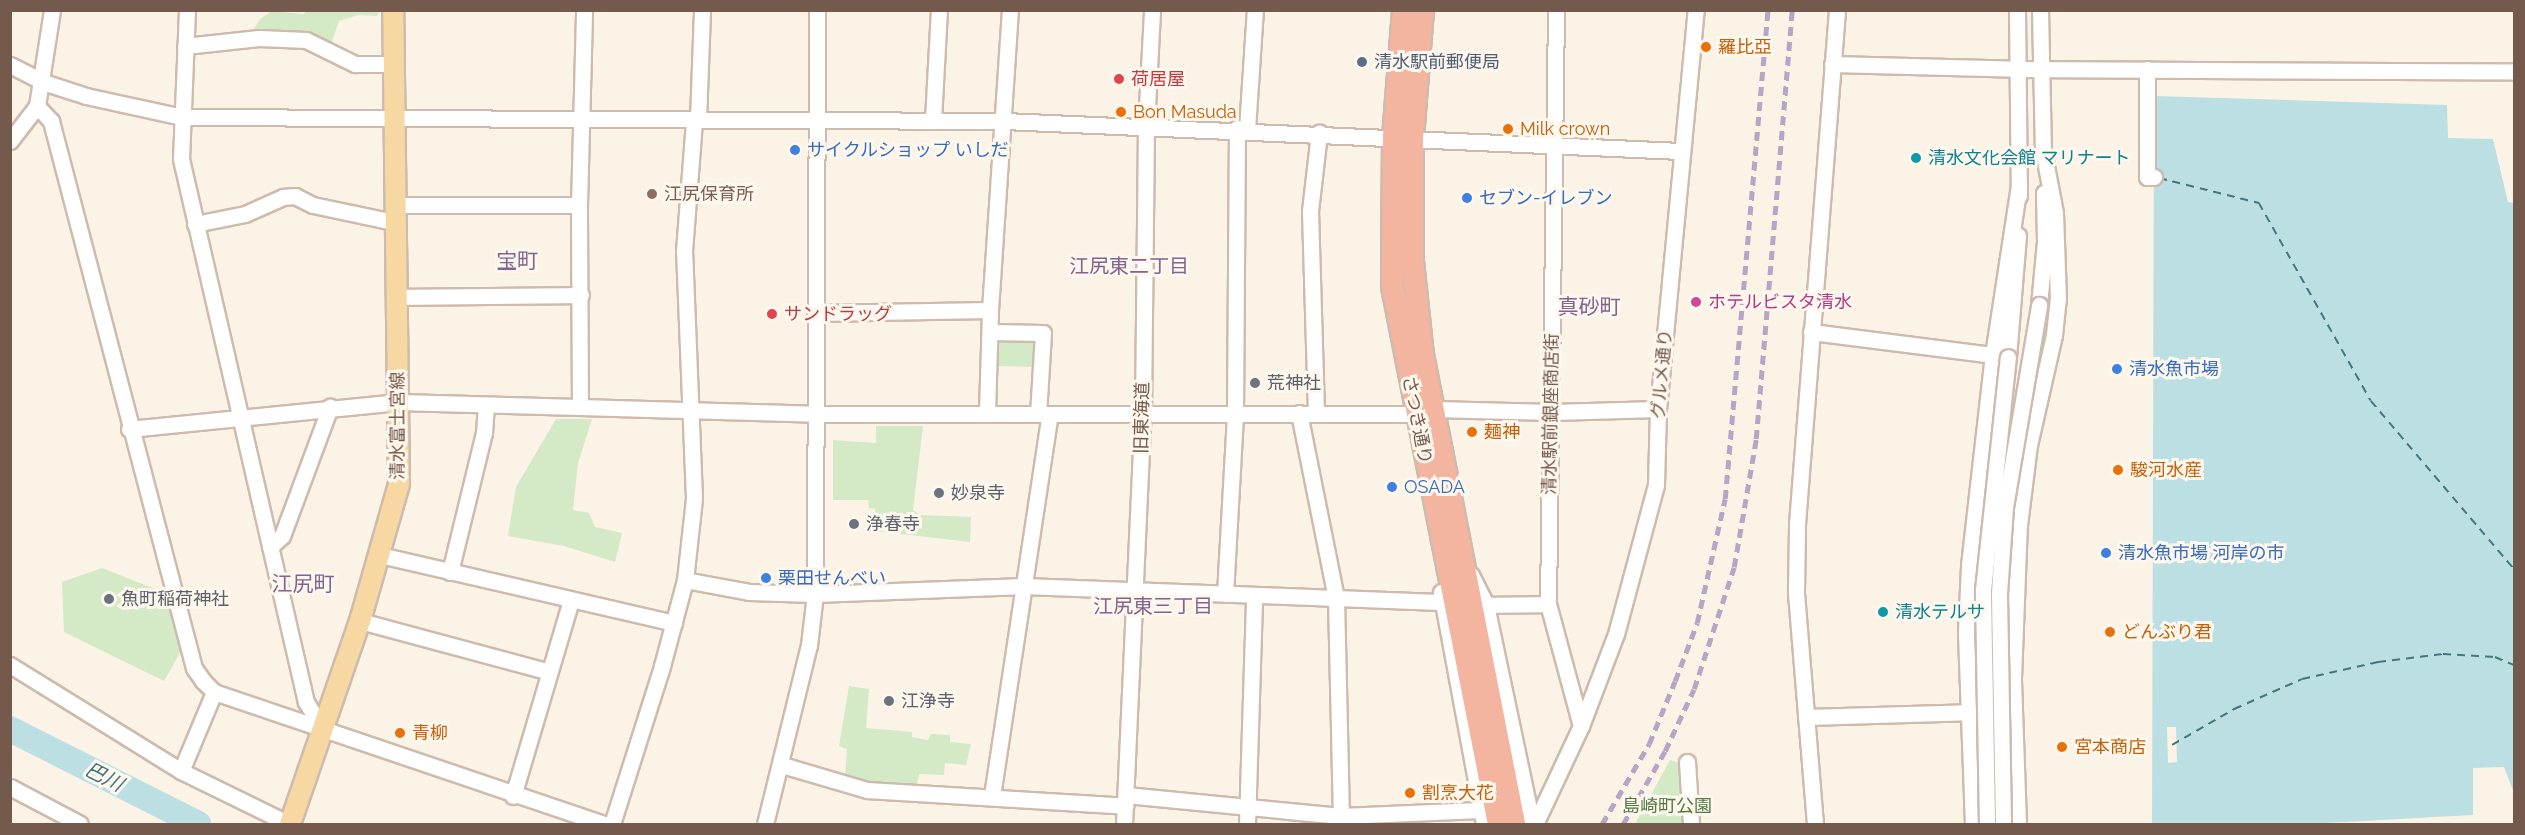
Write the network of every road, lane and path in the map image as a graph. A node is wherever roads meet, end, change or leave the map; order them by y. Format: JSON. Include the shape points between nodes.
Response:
{"nodes":[{"id":1,"x":52,"y":10,"type":"edge"},
{"id":2,"x":187,"y":10,"type":"edge"},
{"id":3,"x":393,"y":10,"type":"edge"},
{"id":4,"x":584,"y":10,"type":"edge"},
{"id":5,"x":702,"y":10,"type":"edge"},
{"id":6,"x":817,"y":10,"type":"edge"},
{"id":7,"x":939,"y":10,"type":"edge"},
{"id":8,"x":1010,"y":10,"type":"edge"},
{"id":9,"x":1152,"y":10,"type":"edge"},
{"id":10,"x":1255,"y":10,"type":"edge"},
{"id":11,"x":1403,"y":10,"type":"edge"},
{"id":12,"x":1422,"y":10,"type":"edge"},
{"id":13,"x":1556,"y":10,"type":"edge"},
{"id":14,"x":1696,"y":10,"type":"edge"},
{"id":15,"x":1836,"y":10,"type":"edge"},
{"id":16,"x":2017,"y":10,"type":"edge"},
{"id":17,"x":2040,"y":10,"type":"edge"},
{"id":18,"x":185,"y":45,"type":"junction"},
{"id":19,"x":10,"y":64,"type":"edge"},
{"id":20,"x":391,"y":64,"type":"junction"},
{"id":21,"x":1832,"y":64,"type":"junction"},
{"id":22,"x":2041,"y":68,"type":"junction"},
{"id":23,"x":2017,"y":69,"type":"junction"},
{"id":24,"x":2147,"y":69,"type":"junction"},
{"id":25,"x":2514,"y":72,"type":"edge"},
{"id":26,"x":43,"y":81,"type":"junction"},
{"id":27,"x":37,"y":106,"type":"junction"},
{"id":28,"x":182,"y":117,"type":"junction"},
{"id":29,"x":392,"y":119,"type":"junction"},
{"id":30,"x":582,"y":120,"type":"junction"},
{"id":31,"x":696,"y":120,"type":"junction"},
{"id":32,"x":933,"y":120,"type":"junction"},
{"id":33,"x":816,"y":121,"type":"junction"},
{"id":34,"x":1004,"y":121,"type":"junction"},
{"id":35,"x":1146,"y":126,"type":"junction"},
{"id":36,"x":1242,"y":129,"type":"junction"},
{"id":37,"x":1319,"y":133,"type":"junction"},
{"id":38,"x":1403,"y":136,"type":"junction"},
{"id":39,"x":10,"y":141,"type":"edge"},
{"id":40,"x":1552,"y":146,"type":"junction"},
{"id":41,"x":2043,"y":150,"type":"junction"},
{"id":42,"x":1681,"y":151,"type":"junction"},
{"id":43,"x":2154,"y":177,"type":"dead end"},
{"id":44,"x":579,"y":206,"type":"junction"},
{"id":45,"x":394,"y":214,"type":"junction"},
{"id":46,"x":195,"y":224,"type":"junction"},
{"id":47,"x":581,"y":295,"type":"junction"},
{"id":48,"x":397,"y":297,"type":"junction"},
{"id":49,"x":990,"y":310,"type":"junction"},
{"id":50,"x":815,"y":313,"type":"junction"},
{"id":51,"x":990,"y":332,"type":"junction"},
{"id":52,"x":1811,"y":332,"type":"junction"},
{"id":53,"x":2001,"y":356,"type":"junction"},
{"id":54,"x":399,"y":402,"type":"junction"},
{"id":55,"x":486,"y":405,"type":"junction"},
{"id":56,"x":330,"y":407,"type":"junction"},
{"id":57,"x":580,"y":407,"type":"junction"},
{"id":58,"x":1658,"y":409,"type":"junction"},
{"id":59,"x":691,"y":411,"type":"junction"},
{"id":60,"x":1424,"y":411,"type":"junction"},
{"id":61,"x":1143,"y":412,"type":"junction"},
{"id":62,"x":1552,"y":412,"type":"junction"},
{"id":63,"x":987,"y":413,"type":"junction"},
{"id":64,"x":1235,"y":413,"type":"junction"},
{"id":65,"x":1299,"y":413,"type":"junction"},
{"id":66,"x":1316,"y":413,"type":"junction"},
{"id":67,"x":816,"y":414,"type":"junction"},
{"id":68,"x":1044,"y":414,"type":"junction"},
{"id":69,"x":239,"y":416,"type":"junction"},
{"id":70,"x":129,"y":429,"type":"junction"},
{"id":71,"x":270,"y":547,"type":"junction"},
{"id":72,"x":380,"y":555,"type":"junction"},
{"id":73,"x":1453,"y":556,"type":"junction"},
{"id":74,"x":450,"y":572,"type":"junction"},
{"id":75,"x":685,"y":580,"type":"junction"},
{"id":76,"x":1024,"y":586,"type":"junction"},
{"id":77,"x":1136,"y":590,"type":"junction"},
{"id":78,"x":815,"y":594,"type":"junction"},
{"id":79,"x":1225,"y":594,"type":"junction"},
{"id":80,"x":1254,"y":596,"type":"junction"},
{"id":81,"x":1336,"y":598,"type":"junction"},
{"id":82,"x":572,"y":600,"type":"junction"},
{"id":83,"x":1548,"y":604,"type":"junction"},
{"id":84,"x":1463,"y":605,"type":"junction"},
{"id":85,"x":360,"y":621,"type":"junction"},
{"id":86,"x":674,"y":623,"type":"junction"},
{"id":87,"x":10,"y":665,"type":"edge"},
{"id":88,"x":547,"y":671,"type":"junction"},
{"id":89,"x":214,"y":692,"type":"junction"},
{"id":90,"x":2014,"y":711,"type":"junction"},
{"id":91,"x":1969,"y":712,"type":"junction"},
{"id":92,"x":1806,"y":717,"type":"junction"},
{"id":93,"x":1581,"y":726,"type":"junction"},
{"id":94,"x":324,"y":731,"type":"junction"},
{"id":95,"x":1687,"y":762,"type":"dead end"},
{"id":96,"x":782,"y":765,"type":"junction"},
{"id":97,"x":181,"y":771,"type":"junction"},
{"id":98,"x":10,"y":787,"type":"edge"},
{"id":99,"x":513,"y":796,"type":"junction"},
{"id":100,"x":992,"y":796,"type":"junction"},
{"id":101,"x":1126,"y":801,"type":"junction"},
{"id":102,"x":1341,"y":816,"type":"junction"},
{"id":103,"x":1248,"y":817,"type":"edge"},
{"id":104,"x":1482,"y":817,"type":"edge"},
{"id":105,"x":1369,"y":820,"type":"edge"},
{"id":106,"x":80,"y":825,"type":"edge"},
{"id":107,"x":289,"y":825,"type":"edge"},
{"id":108,"x":604,"y":825,"type":"edge"},
{"id":109,"x":612,"y":825,"type":"edge"},
{"id":110,"x":765,"y":825,"type":"edge"},
{"id":111,"x":1124,"y":825,"type":"edge"},
{"id":112,"x":1498,"y":825,"type":"edge"},
{"id":113,"x":1514,"y":825,"type":"edge"},
{"id":114,"x":1533,"y":825,"type":"edge"},
{"id":115,"x":1691,"y":825,"type":"edge"},
{"id":116,"x":1815,"y":825,"type":"edge"},
{"id":117,"x":1973,"y":825,"type":"edge"},
{"id":118,"x":1987,"y":825,"type":"edge"},
{"id":119,"x":2003,"y":825,"type":"edge"},
{"id":120,"x":2018,"y":825,"type":"edge"}],
"edges":[{"from":1,"to":26,"type":"street"},
{"from":2,"to":18,"type":"street"},
{"from":3,"to":20,"type":"main road","name":"清水富士宮線"},
{"from":4,"to":30,"type":"street"},
{"from":5,"to":31,"type":"street"},
{"from":6,"to":33,"type":"street"},
{"from":7,"to":32,"type":"street"},
{"from":8,"to":34,"type":"street"},
{"from":9,"to":35,"type":"street","name":"旧東海道"},
{"from":10,"to":36,"type":"street"},
{"from":11,"to":38,"type":"highway","name":"さつき通り"},
{"from":12,"to":38,"type":"highway","name":"さつき通り"},
{"from":13,"to":40,"type":"street","name":"清水駅前銀座商店街"},
{"from":14,"to":42,"type":"street","name":"グルメ通り"},
{"from":15,"to":21,"type":"street"},
{"from":16,"to":23,"type":"street"},
{"from":17,"to":22,"type":"street"},
{"from":18,"to":20,"type":"street","via":[[260,38],[306,40],[355,64]]},
{"from":18,"to":28,"type":"street"},
{"from":19,"to":26,"type":"street"},
{"from":20,"to":29,"type":"main road","name":"清水富士宮線"},
{"from":21,"to":23,"type":"street"},
{"from":21,"to":52,"type":"street"},
{"from":22,"to":23,"type":"street"},
{"from":22,"to":24,"type":"street"},
{"from":22,"to":41,"type":"street"},
{"from":23,"to":53,"type":"street","via":[[2018,261]]},
{"from":24,"to":25,"type":"street"},
{"from":24,"to":43,"type":"street","via":[[2147,177]]},
{"from":26,"to":27,"type":"street"},
{"from":26,"to":28,"type":"street","via":[[118,104]]},
{"from":27,"to":39,"type":"street"},
{"from":27,"to":70,"type":"street","via":[[51,121]]},
{"from":28,"to":29,"type":"street"},
{"from":28,"to":46,"type":"street","via":[[181,159]]},
{"from":29,"to":30,"type":"street"},
{"from":29,"to":45,"type":"main road","name":"清水富士宮線"},
{"from":30,"to":31,"type":"street"},
{"from":30,"to":44,"type":"street"},
{"from":31,"to":33,"type":"street"},
{"from":31,"to":59,"type":"street","via":[[684,251]]},
{"from":32,"to":33,"type":"street"},
{"from":32,"to":34,"type":"street"},
{"from":33,"to":50,"type":"street"},
{"from":34,"to":35,"type":"street"},
{"from":34,"to":49,"type":"street"},
{"from":35,"to":36,"type":"street"},
{"from":35,"to":61,"type":"street","name":"旧東海道"},
{"from":36,"to":37,"type":"street"},
{"from":36,"to":64,"type":"street"},
{"from":37,"to":38,"type":"street"},
{"from":37,"to":66,"type":"street","via":[[1310,211]]},
{"from":38,"to":40,"type":"street"},
{"from":38,"to":60,"type":"highway","name":"さつき通り"},
{"from":40,"to":42,"type":"street"},
{"from":40,"to":62,"type":"street","name":"清水駅前銀座商店街"},
{"from":41,"to":90,"type":"street","via":[[2055,213],[2058,299],[2019,525]]},
{"from":41,"to":119,"type":"street","bridge":true,"via":[[2045,240],[2039,305],[2011,458],[1999,593]]},
{"from":42,"to":58,"type":"street","name":"グルメ通り"},
{"from":44,"to":45,"type":"street"},
{"from":44,"to":47,"type":"street"},
{"from":45,"to":46,"type":"street","via":[[313,205],[295,196],[283,197],[245,214]]},
{"from":45,"to":48,"type":"main road","name":"清水富士宮線"},
{"from":46,"to":69,"type":"street"},
{"from":47,"to":48,"type":"street"},
{"from":47,"to":57,"type":"street"},
{"from":48,"to":54,"type":"main road","name":"清水富士宮線"},
{"from":49,"to":50,"type":"street"},
{"from":49,"to":51,"type":"street"},
{"from":50,"to":67,"type":"street"},
{"from":51,"to":63,"type":"street"},
{"from":51,"to":68,"type":"street","via":[[1043,333]]},
{"from":52,"to":53,"type":"street"},
{"from":52,"to":92,"type":"street","via":[[1796,591]]},
{"from":53,"to":91,"type":"street","via":[[1970,565],[1966,632]]},
{"from":53,"to":118,"type":"street","bridge":true,"via":[[1983,590]]},
{"from":54,"to":55,"type":"street"},
{"from":54,"to":56,"type":"street"},
{"from":54,"to":72,"type":"main road","name":"清水富士宮線","via":[[399,484]]},
{"from":55,"to":57,"type":"street"},
{"from":55,"to":74,"type":"street","via":[[484,433]]},
{"from":56,"to":69,"type":"street"},
{"from":56,"to":71,"type":"street","via":[[282,536]]},
{"from":57,"to":59,"type":"street"},
{"from":58,"to":62,"type":"street"},
{"from":58,"to":93,"type":"street","name":"グルメ通り","via":[[1656,485],[1616,634]]},
{"from":59,"to":67,"type":"street"},
{"from":59,"to":75,"type":"street","via":[[694,498]]},
{"from":60,"to":62,"type":"street"},
{"from":60,"to":66,"type":"street"},
{"from":60,"to":73,"type":"highway","name":"さつき通り"},
{"from":61,"to":64,"type":"street"},
{"from":61,"to":68,"type":"street"},
{"from":61,"to":77,"type":"street","name":"旧東海道"},
{"from":62,"to":83,"type":"street","name":"清水駅前銀座商店街"},
{"from":63,"to":67,"type":"street"},
{"from":63,"to":68,"type":"street"},
{"from":64,"to":65,"type":"street"},
{"from":64,"to":79,"type":"street"},
{"from":65,"to":66,"type":"street"},
{"from":65,"to":81,"type":"street"},
{"from":67,"to":78,"type":"street"},
{"from":68,"to":76,"type":"street"},
{"from":69,"to":70,"type":"street"},
{"from":69,"to":71,"type":"street"},
{"from":70,"to":89,"type":"street","via":[[194,668]]},
{"from":71,"to":94,"type":"street","via":[[306,702]]},
{"from":72,"to":74,"type":"street"},
{"from":72,"to":85,"type":"main road","name":"清水富士宮線"},
{"from":73,"to":84,"type":"highway","name":"さつき通り"},
{"from":73,"to":84,"type":"street"},
{"from":74,"to":82,"type":"street"},
{"from":75,"to":78,"type":"street","via":[[749,592]]},
{"from":75,"to":86,"type":"street"},
{"from":76,"to":77,"type":"street"},
{"from":76,"to":78,"type":"street"},
{"from":76,"to":100,"type":"street"},
{"from":77,"to":79,"type":"street"},
{"from":77,"to":101,"type":"street","name":"旧東海道"},
{"from":78,"to":96,"type":"street","via":[[809,645]]},
{"from":79,"to":80,"type":"street"},
{"from":80,"to":81,"type":"street"},
{"from":80,"to":103,"type":"street"},
{"from":81,"to":84,"type":"street"},
{"from":81,"to":102,"type":"street"},
{"from":82,"to":86,"type":"street"},
{"from":82,"to":88,"type":"street"},
{"from":83,"to":84,"type":"street"},
{"from":83,"to":93,"type":"street","name":"清水駅前銀座商店街"},
{"from":84,"to":104,"type":"street"},
{"from":84,"to":112,"type":"highway","name":"さつき通り"},
{"from":84,"to":113,"type":"highway","name":"さつき通り"},
{"from":84,"to":114,"type":"street"},
{"from":85,"to":88,"type":"street"},
{"from":85,"to":94,"type":"main road","name":"清水富士宮線"},
{"from":86,"to":109,"type":"street"},
{"from":87,"to":97,"type":"street"},
{"from":88,"to":99,"type":"street"},
{"from":89,"to":94,"type":"street"},
{"from":89,"to":97,"type":"street"},
{"from":90,"to":91,"type":"street"},
{"from":90,"to":120,"type":"street"},
{"from":91,"to":92,"type":"street"},
{"from":91,"to":117,"type":"street"},
{"from":92,"to":116,"type":"street"},
{"from":93,"to":114,"type":"street"},
{"from":94,"to":99,"type":"street"},
{"from":94,"to":107,"type":"main road","name":"清水富士宮線"},
{"from":95,"to":115,"type":"street"},
{"from":96,"to":100,"type":"street","via":[[867,790]]},
{"from":96,"to":110,"type":"street"},
{"from":97,"to":107,"type":"street"},
{"from":98,"to":106,"type":"street"},
{"from":99,"to":108,"type":"street"},
{"from":100,"to":101,"type":"street"},
{"from":101,"to":103,"type":"street"},
{"from":101,"to":111,"type":"street","name":"旧東海道"},
{"from":102,"to":103,"type":"street"},
{"from":102,"to":105,"type":"street"},
{"from":104,"to":105,"type":"street"}]}
